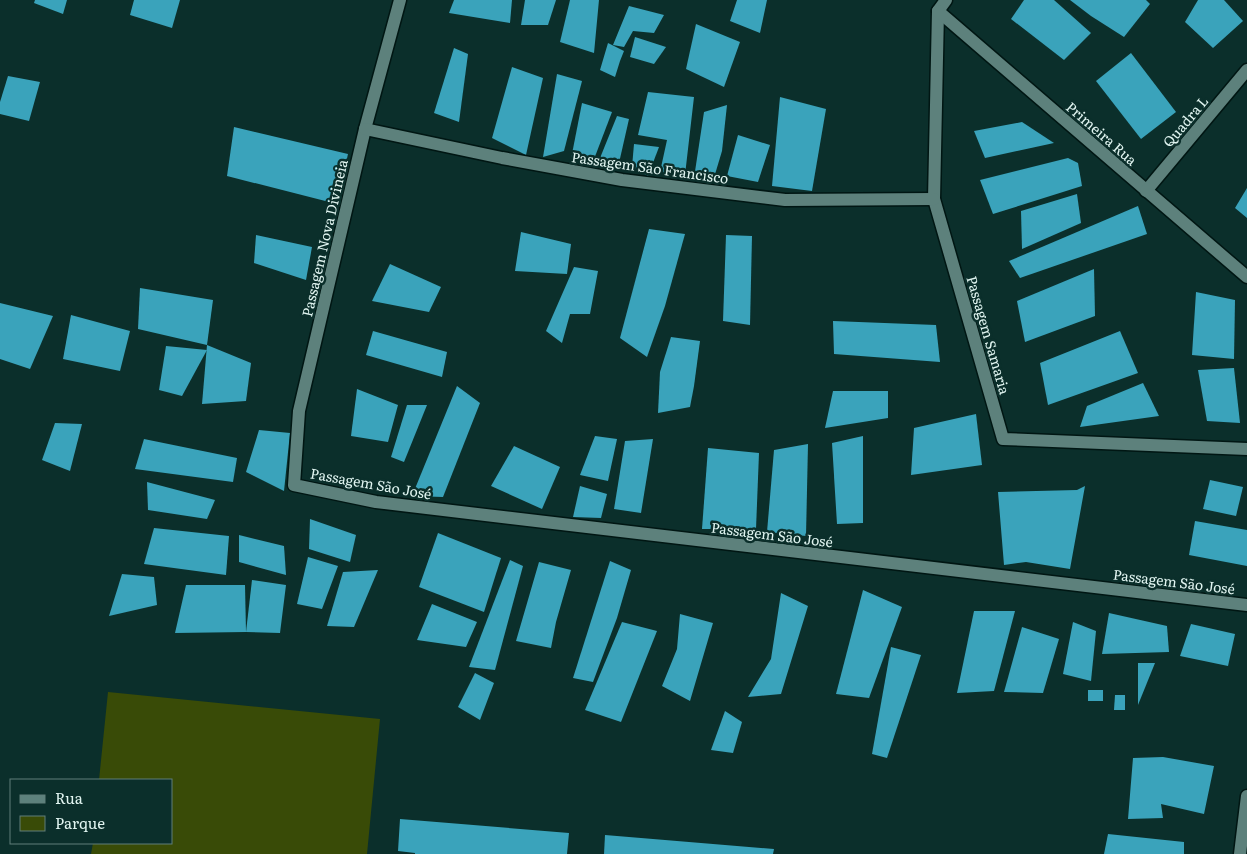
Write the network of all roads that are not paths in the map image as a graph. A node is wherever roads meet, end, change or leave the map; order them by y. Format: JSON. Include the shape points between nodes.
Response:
{"nodes":[{"id":1,"x":400,"y":0,"type":"edge"},
{"id":2,"x":946,"y":0,"type":"edge"},
{"id":3,"x":938,"y":12,"type":"junction"},
{"id":4,"x":1247,"y":70,"type":"edge"},
{"id":5,"x":364,"y":128,"type":"junction"},
{"id":6,"x":1146,"y":191,"type":"junction"},
{"id":7,"x":934,"y":199,"type":"junction"},
{"id":8,"x":1247,"y":277,"type":"edge"},
{"id":9,"x":1247,"y":449,"type":"edge"},
{"id":10,"x":294,"y":485,"type":"joint"},
{"id":11,"x":1247,"y":605,"type":"edge"},
{"id":12,"x":1247,"y":796,"type":"edge"},
{"id":13,"x":1240,"y":854,"type":"edge"}],
"edges":[{"from":1,"to":5,"type":"street","name":"Passagem Nova Divineia"},
{"from":2,"to":3,"type":"street"},
{"from":3,"to":6,"type":"street","name":"Primeira Rua"},
{"from":3,"to":7,"type":"street","name":"Passagem Samaria"},
{"from":4,"to":6,"type":"street","name":"Quadra L"},
{"from":5,"to":7,"type":"street","name":"Passagem São Francisco","via":[[502,158],[632,181],[785,200]]},
{"from":5,"to":10,"type":"street","name":"Passagem Nova Divineia","via":[[299,411]]},
{"from":6,"to":8,"type":"street","name":"Primeira Rua"},
{"from":7,"to":9,"type":"street","name":"Passagem Samaria","via":[[1003,439]]},
{"from":10,"to":11,"type":"street","name":"Passagem São José","via":[[376,502]]},
{"from":12,"to":13,"type":"street"}]}
